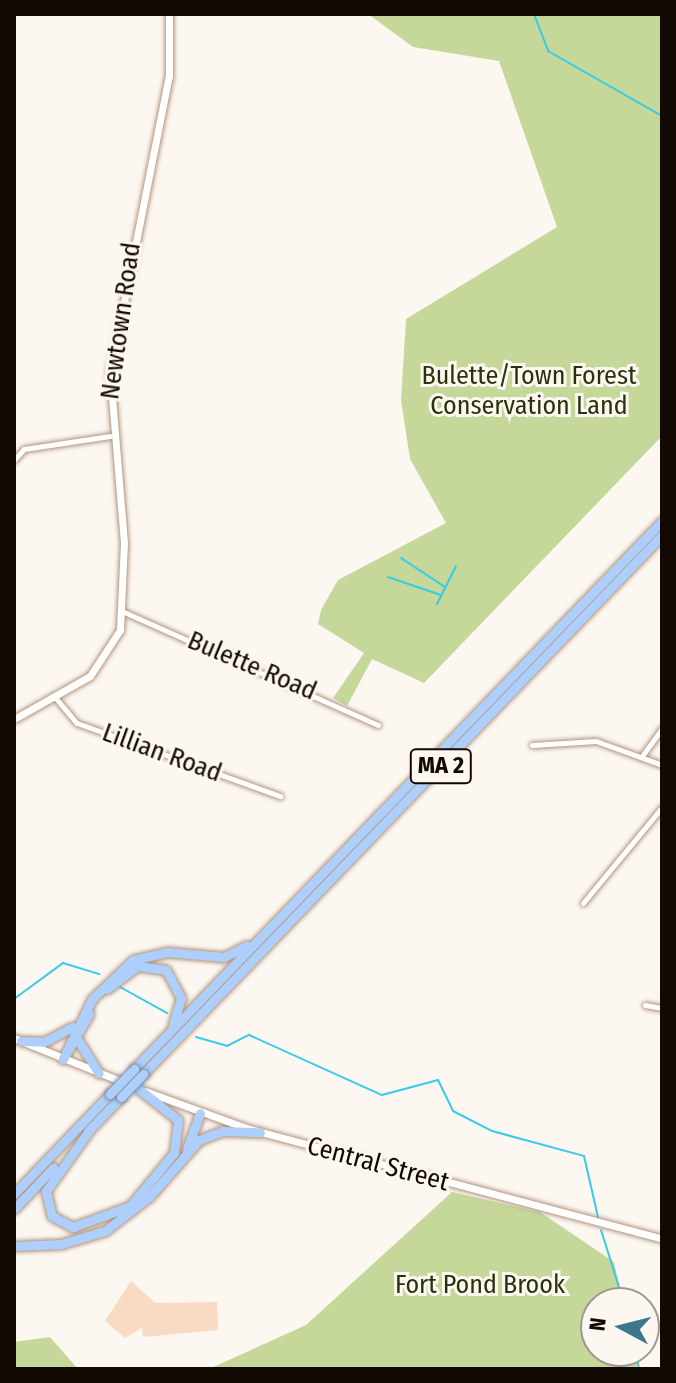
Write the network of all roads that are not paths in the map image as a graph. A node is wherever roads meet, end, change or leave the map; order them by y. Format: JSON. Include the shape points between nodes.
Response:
{"nodes":[{"id":1,"x":169,"y":14,"type":"edge"},
{"id":2,"x":110,"y":436,"type":"junction"},
{"id":3,"x":14,"y":460,"type":"edge"},
{"id":4,"x":662,"y":521,"type":"edge"},
{"id":5,"x":662,"y":535,"type":"edge"},
{"id":6,"x":124,"y":612,"type":"junction"},
{"id":7,"x":54,"y":696,"type":"junction"},
{"id":8,"x":14,"y":719,"type":"edge"},
{"id":9,"x":378,"y":725,"type":"dead end"},
{"id":10,"x":662,"y":728,"type":"edge"},
{"id":11,"x":532,"y":745,"type":"dead end"},
{"id":12,"x":642,"y":757,"type":"junction"},
{"id":13,"x":662,"y":765,"type":"edge"},
{"id":14,"x":280,"y":796,"type":"dead end"},
{"id":15,"x":662,"y":807,"type":"edge"},
{"id":16,"x":583,"y":903,"type":"dead end"},
{"id":17,"x":262,"y":936,"type":"junction"},
{"id":18,"x":215,"y":993,"type":"junction"},
{"id":19,"x":645,"y":1005,"type":"dead end"},
{"id":20,"x":662,"y":1008,"type":"edge"},
{"id":21,"x":76,"y":1022,"type":"junction"},
{"id":22,"x":168,"y":1033,"type":"junction"},
{"id":23,"x":78,"y":1036,"type":"junction"},
{"id":24,"x":17,"y":1039,"type":"edge"},
{"id":25,"x":63,"y":1059,"type":"junction"},
{"id":26,"x":138,"y":1072,"type":"junction"},
{"id":27,"x":99,"y":1073,"type":"junction"},
{"id":28,"x":139,"y":1089,"type":"junction"},
{"id":29,"x":200,"y":1113,"type":"junction"},
{"id":30,"x":91,"y":1128,"type":"junction"},
{"id":31,"x":260,"y":1132,"type":"junction"},
{"id":32,"x":179,"y":1142,"type":"junction"},
{"id":33,"x":182,"y":1159,"type":"junction"},
{"id":34,"x":14,"y":1194,"type":"edge"},
{"id":35,"x":14,"y":1209,"type":"edge"},
{"id":36,"x":662,"y":1239,"type":"edge"},
{"id":37,"x":14,"y":1246,"type":"edge"}],
"edges":[{"from":1,"to":2,"type":"street","name":"Newtown Road","via":[[169,76],[116,325]]},
{"from":2,"to":3,"type":"street","via":[[24,449]]},
{"from":2,"to":6,"type":"street","name":"Newtown Road","via":[[124,543]]},
{"from":4,"to":17,"type":"highway","number":"MA 2"},
{"from":5,"to":18,"type":"highway","number":"MA 2"},
{"from":6,"to":7,"type":"street","name":"Newtown Road","via":[[116,642],[95,671]]},
{"from":6,"to":9,"type":"street","name":"Bulette Road"},
{"from":7,"to":8,"type":"street"},
{"from":7,"to":14,"type":"street","name":"Lillian Road","via":[[77,723]]},
{"from":10,"to":12,"type":"street"},
{"from":11,"to":12,"type":"street","via":[[596,741]]},
{"from":12,"to":13,"type":"street"},
{"from":15,"to":16,"type":"street"},
{"from":17,"to":18,"type":"highway","number":"MA 2"},
{"from":17,"to":21,"type":"highway","via":[[224,957],[167,952],[133,960]]},
{"from":18,"to":22,"type":"highway","number":"MA 2"},
{"from":18,"to":26,"type":"highway","number":"MA 2"},
{"from":19,"to":20,"type":"street"},
{"from":21,"to":24,"type":"highway","via":[[51,1040]]},
{"from":21,"to":25,"type":"highway"},
{"from":22,"to":23,"type":"highway","via":[[180,989],[166,970],[147,965],[112,984]]},
{"from":22,"to":26,"type":"highway","number":"MA 2"},
{"from":23,"to":25,"type":"highway"},
{"from":23,"to":27,"type":"highway","via":[[82,1055]]},
{"from":24,"to":25,"type":"street"},
{"from":25,"to":27,"type":"street"},
{"from":26,"to":30,"type":"highway","number":"MA 2","bridge":true},
{"from":26,"to":34,"type":"highway","number":"MA 2","bridge":true},
{"from":27,"to":28,"type":"street","name":"Central Street"},
{"from":28,"to":29,"type":"street","name":"Central Street"},
{"from":28,"to":32,"type":"highway","via":[[174,1113]]},
{"from":29,"to":31,"type":"street","name":"Central Street"},
{"from":29,"to":32,"type":"highway"},
{"from":29,"to":33,"type":"highway"},
{"from":30,"to":32,"type":"highway","via":[[46,1191],[52,1216],[73,1227],[130,1206]]},
{"from":30,"to":35,"type":"highway","number":"MA 2"},
{"from":31,"to":33,"type":"highway","via":[[213,1133]]},
{"from":31,"to":36,"type":"street","name":"Central Street"},
{"from":33,"to":37,"type":"highway","via":[[140,1206],[105,1231],[61,1244]]}]}
